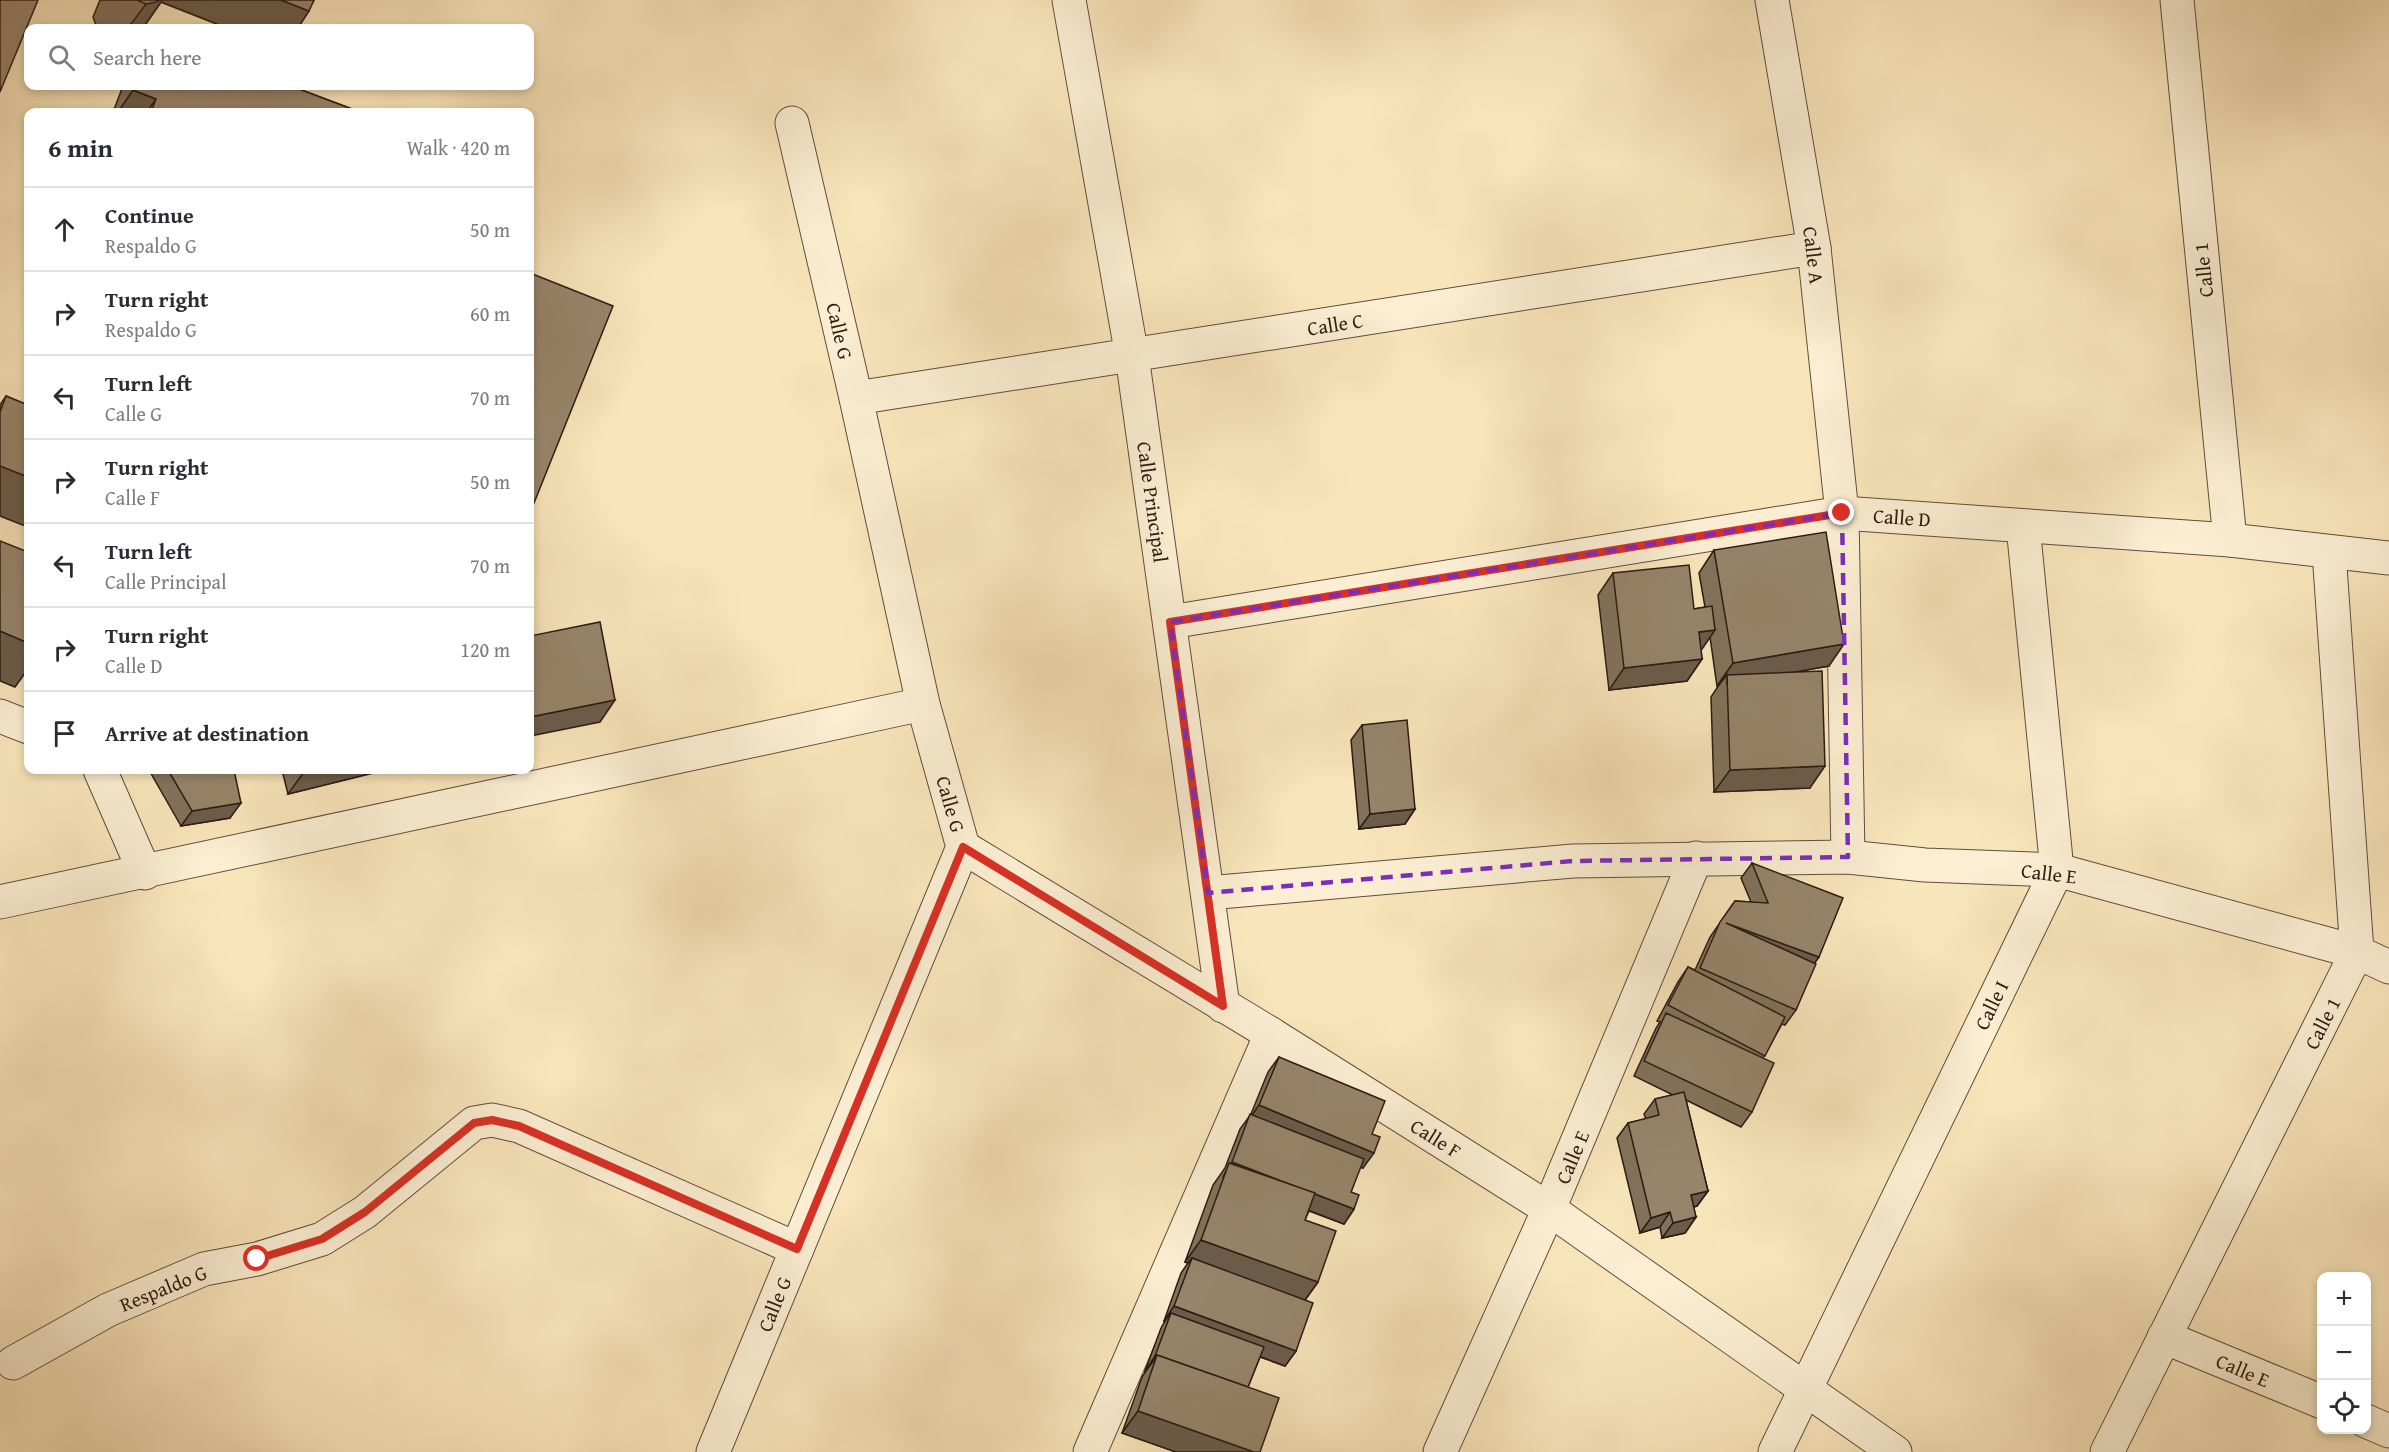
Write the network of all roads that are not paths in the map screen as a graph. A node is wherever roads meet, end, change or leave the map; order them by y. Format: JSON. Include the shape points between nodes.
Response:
{"nodes":[{"id":1,"x":1069,"y":0,"type":"edge"},
{"id":2,"x":1772,"y":0,"type":"edge"},
{"id":3,"x":2176,"y":0,"type":"edge"},
{"id":4,"x":792,"y":123,"type":"dead end"},
{"id":5,"x":1814,"y":248,"type":"junction"},
{"id":6,"x":1132,"y":356,"type":"junction"},
{"id":7,"x":856,"y":398,"type":"junction"},
{"id":8,"x":1842,"y":513,"type":"junction"},
{"id":9,"x":2023,"y":526,"type":"junction"},
{"id":10,"x":2230,"y":540,"type":"junction"},
{"id":11,"x":2329,"y":552,"type":"junction"},
{"id":12,"x":2389,"y":558,"type":"edge"},
{"id":13,"x":1170,"y":622,"type":"junction"},
{"id":14,"x":923,"y":704,"type":"junction"},
{"id":15,"x":0,"y":716,"type":"edge"},
{"id":16,"x":24,"y":725,"type":"edge"},
{"id":17,"x":102,"y":774,"type":"edge"},
{"id":18,"x":963,"y":847,"type":"junction"},
{"id":19,"x":1848,"y":857,"type":"junction"},
{"id":20,"x":1696,"y":858,"type":"junction"},
{"id":21,"x":2057,"y":870,"type":"junction"},
{"id":22,"x":145,"y":873,"type":"junction"},
{"id":23,"x":1208,"y":893,"type":"junction"},
{"id":24,"x":0,"y":902,"type":"edge"},
{"id":25,"x":2357,"y":952,"type":"junction"},
{"id":26,"x":2389,"y":966,"type":"edge"},
{"id":27,"x":1223,"y":1006,"type":"junction"},
{"id":28,"x":1271,"y":1034,"type":"junction"},
{"id":29,"x":1549,"y":1209,"type":"junction"},
{"id":30,"x":797,"y":1249,"type":"junction"},
{"id":31,"x":2164,"y":1337,"type":"junction"},
{"id":32,"x":13,"y":1363,"type":"dead end"},
{"id":33,"x":1805,"y":1390,"type":"junction"},
{"id":34,"x":2317,"y":1400,"type":"edge"},
{"id":35,"x":2371,"y":1423,"type":"edge"},
{"id":36,"x":2389,"y":1431,"type":"edge"},
{"id":37,"x":713,"y":1452,"type":"edge"},
{"id":38,"x":1090,"y":1452,"type":"edge"},
{"id":39,"x":1440,"y":1452,"type":"edge"},
{"id":40,"x":1775,"y":1452,"type":"edge"},
{"id":41,"x":1895,"y":1452,"type":"edge"},
{"id":42,"x":2107,"y":1452,"type":"edge"}],
"edges":[{"from":1,"to":6,"type":"street","name":"Calle Principal"},
{"from":2,"to":5,"type":"street","name":"Calle A"},
{"from":3,"to":10,"type":"street","name":"Calle 1"},
{"from":4,"to":7,"type":"street","name":"Calle G"},
{"from":5,"to":6,"type":"street","name":"Calle C"},
{"from":5,"to":8,"type":"street","name":"Calle A"},
{"from":6,"to":7,"type":"street","name":"Calle C"},
{"from":6,"to":13,"type":"street","name":"Calle Principal"},
{"from":7,"to":14,"type":"street","name":"Calle G"},
{"from":8,"to":9,"type":"street","name":"Calle D"},
{"from":8,"to":13,"type":"street","name":"Calle D"},
{"from":8,"to":19,"type":"street","name":"Calle A"},
{"from":9,"to":10,"type":"street","name":"Calle D"},
{"from":9,"to":21,"type":"street"},
{"from":10,"to":11,"type":"street","name":"Calle D"},
{"from":11,"to":12,"type":"street","name":"Calle D"},
{"from":11,"to":25,"type":"street"},
{"from":13,"to":23,"type":"street","name":"Calle Principal"},
{"from":14,"to":18,"type":"street","name":"Calle G"},
{"from":14,"to":22,"type":"street"},
{"from":15,"to":16,"type":"street"},
{"from":17,"to":22,"type":"street"},
{"from":18,"to":27,"type":"street","name":"Calle F"},
{"from":18,"to":30,"type":"street","name":"Calle G"},
{"from":19,"to":20,"type":"street","name":"Calle E"},
{"from":19,"to":21,"type":"street","name":"Calle E"},
{"from":20,"to":23,"type":"street","name":"Calle E","via":[[1573,861]]},
{"from":20,"to":29,"type":"street","name":"Calle E"},
{"from":21,"to":25,"type":"street","name":"Calle E"},
{"from":21,"to":33,"type":"street","name":"Calle I"},
{"from":22,"to":24,"type":"street"},
{"from":23,"to":27,"type":"street","name":"Calle Principal"},
{"from":25,"to":26,"type":"street","name":"Calle E"},
{"from":25,"to":31,"type":"street","name":"Calle 1"},
{"from":27,"to":28,"type":"street","name":"Calle F"},
{"from":28,"to":29,"type":"street","name":"Calle F"},
{"from":28,"to":38,"type":"street"},
{"from":29,"to":33,"type":"street","name":"Calle F"},
{"from":29,"to":39,"type":"street","name":"Calle E"},
{"from":30,"to":32,"type":"street","name":"Respaldo G","via":[[519,1126],[492,1120],[474,1123],[365,1212],[322,1239],[257,1259],[204,1269],[108,1310]]},
{"from":30,"to":37,"type":"street","name":"Calle G"},
{"from":31,"to":34,"type":"street","name":"Calle E"},
{"from":31,"to":42,"type":"street","name":"Calle 1"},
{"from":33,"to":40,"type":"street","name":"Calle I"},
{"from":33,"to":41,"type":"street","name":"Calle F"},
{"from":35,"to":36,"type":"street"}]}
